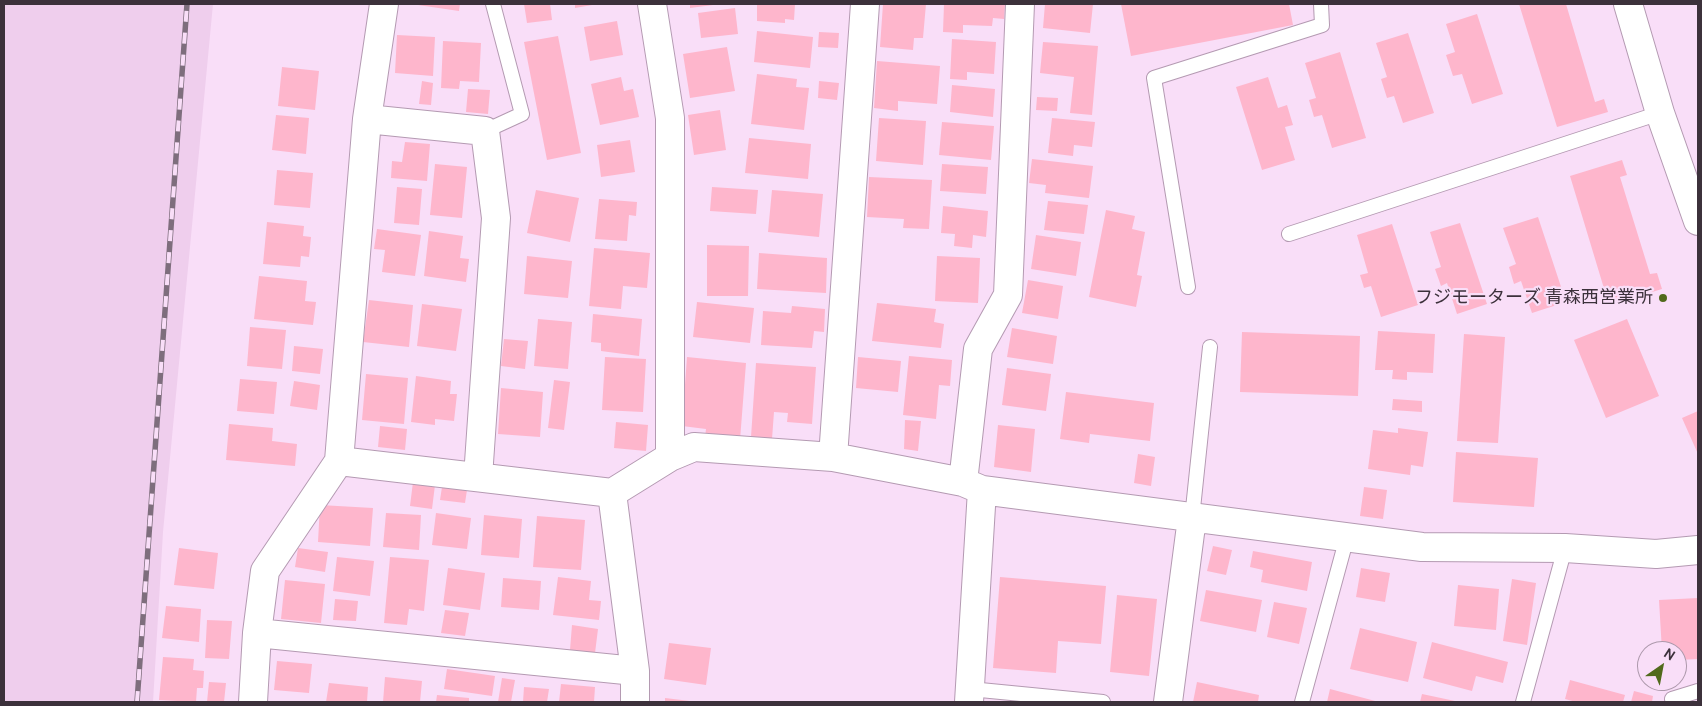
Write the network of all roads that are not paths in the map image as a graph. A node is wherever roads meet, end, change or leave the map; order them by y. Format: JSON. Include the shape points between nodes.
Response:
{"nodes":[{"id":1,"x":384,"y":4,"type":"edge"},
{"id":2,"x":494,"y":4,"type":"edge"},
{"id":3,"x":652,"y":4,"type":"edge"},
{"id":4,"x":864,"y":4,"type":"edge"},
{"id":5,"x":1020,"y":4,"type":"edge"},
{"id":6,"x":1321,"y":4,"type":"edge"},
{"id":7,"x":1628,"y":4,"type":"edge"},
{"id":8,"x":1660,"y":113,"type":"junction"},
{"id":9,"x":367,"y":119,"type":"junction"},
{"id":10,"x":485,"y":131,"type":"junction"},
{"id":11,"x":1698,"y":221,"type":"edge"},
{"id":12,"x":1289,"y":234,"type":"dead end"},
{"id":13,"x":1188,"y":286,"type":"dead end"},
{"id":14,"x":1210,"y":347,"type":"dead end"},
{"id":15,"x":670,"y":457,"type":"junction"},
{"id":16,"x":833,"y":457,"type":"junction"},
{"id":17,"x":339,"y":461,"type":"junction"},
{"id":18,"x":478,"y":477,"type":"junction"},
{"id":19,"x":973,"y":486,"type":"junction"},
{"id":20,"x":612,"y":493,"type":"junction"},
{"id":21,"x":1192,"y":518,"type":"junction"},
{"id":22,"x":1347,"y":537,"type":"junction"},
{"id":23,"x":1565,"y":548,"type":"junction"},
{"id":24,"x":1698,"y":550,"type":"edge"},
{"id":25,"x":257,"y":633,"type":"junction"},
{"id":26,"x":635,"y":671,"type":"junction"},
{"id":27,"x":1698,"y":691,"type":"edge"},
{"id":28,"x":970,"y":696,"type":"edge"},
{"id":29,"x":1672,"y":699,"type":"dead end"},
{"id":30,"x":253,"y":702,"type":"edge"},
{"id":31,"x":635,"y":702,"type":"edge"},
{"id":32,"x":1103,"y":702,"type":"edge"},
{"id":33,"x":1168,"y":702,"type":"edge"},
{"id":34,"x":1302,"y":702,"type":"edge"},
{"id":35,"x":1523,"y":702,"type":"edge"}],
"edges":[{"from":1,"to":9,"type":"street"},
{"from":2,"to":10,"type":"lane","via":[[522,114]]},
{"from":3,"to":15,"type":"street","via":[[670,118]]},
{"from":4,"to":16,"type":"street"},
{"from":5,"to":19,"type":"street","via":[[1008,295],[978,349]]},
{"from":6,"to":13,"type":"lane","via":[[1322,25],[1154,78]]},
{"from":7,"to":8,"type":"street"},
{"from":8,"to":11,"type":"street"},
{"from":8,"to":12,"type":"lane"},
{"from":9,"to":10,"type":"street"},
{"from":9,"to":17,"type":"street"},
{"from":10,"to":18,"type":"street","via":[[496,218]]},
{"from":14,"to":21,"type":"lane"},
{"from":15,"to":16,"type":"street","via":[[694,447]]},
{"from":15,"to":20,"type":"street"},
{"from":16,"to":19,"type":"street"},
{"from":17,"to":18,"type":"street"},
{"from":17,"to":25,"type":"street","via":[[264,571]]},
{"from":18,"to":20,"type":"street"},
{"from":19,"to":21,"type":"street"},
{"from":19,"to":28,"type":"street"},
{"from":20,"to":26,"type":"street"},
{"from":21,"to":22,"type":"street"},
{"from":21,"to":33,"type":"street"},
{"from":22,"to":23,"type":"street","via":[[1422,547]]},
{"from":22,"to":34,"type":"lane"},
{"from":23,"to":24,"type":"street","via":[[1656,554]]},
{"from":23,"to":35,"type":"lane"},
{"from":25,"to":26,"type":"street"},
{"from":25,"to":30,"type":"street"},
{"from":26,"to":31,"type":"street"},
{"from":27,"to":29,"type":"lane"},
{"from":28,"to":32,"type":"lane"}]}
